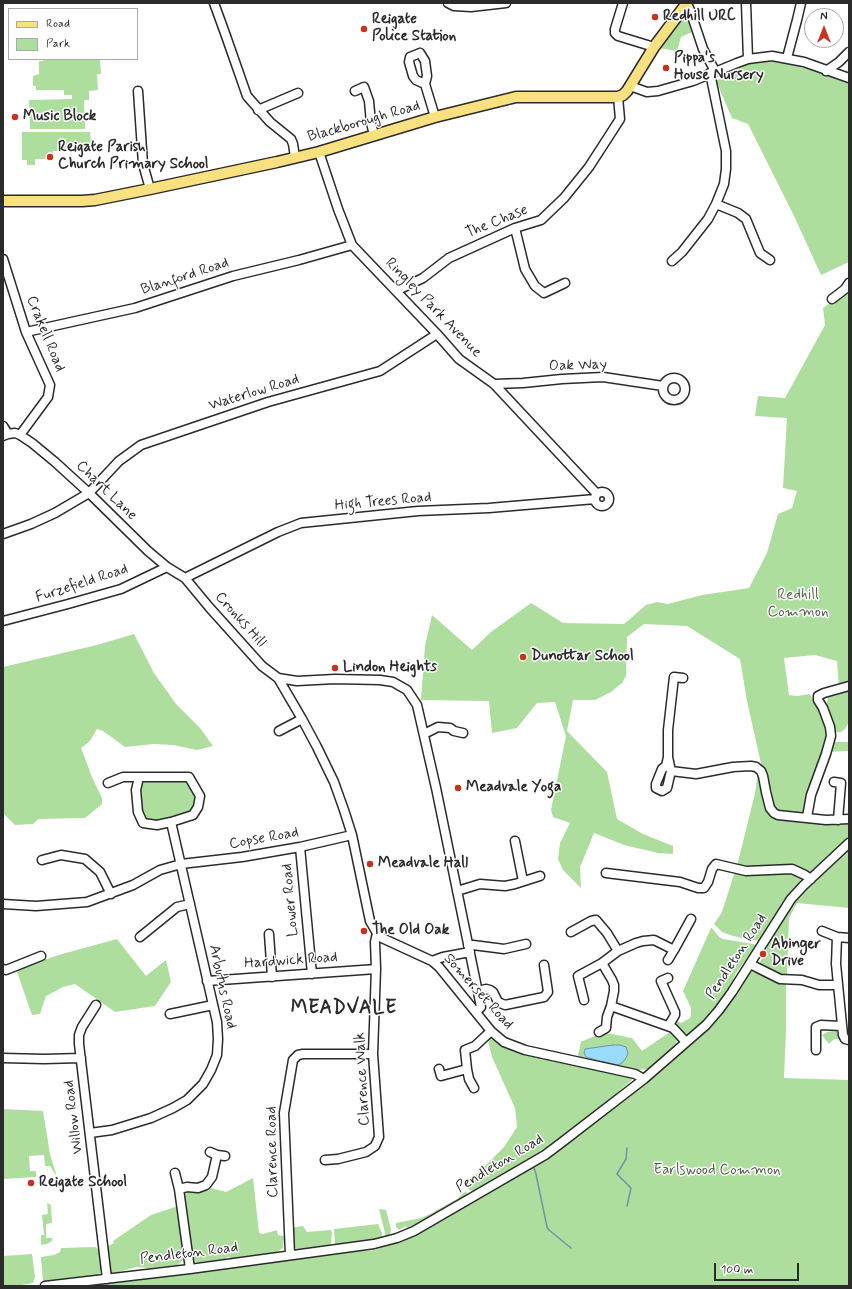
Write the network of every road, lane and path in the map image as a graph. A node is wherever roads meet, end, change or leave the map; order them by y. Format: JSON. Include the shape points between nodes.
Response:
{"nodes":[{"id":1,"x":214,"y":3,"type":"edge"},
{"id":2,"x":448,"y":3,"type":"edge"},
{"id":3,"x":506,"y":3,"type":"edge"},
{"id":4,"x":623,"y":3,"type":"edge"},
{"id":5,"x":687,"y":3,"type":"edge"},
{"id":6,"x":746,"y":3,"type":"edge"},
{"id":7,"x":800,"y":3,"type":"edge"},
{"id":8,"x":654,"y":47,"type":"junction"},
{"id":9,"x":849,"y":52,"type":"edge"},
{"id":10,"x":787,"y":58,"type":"junction"},
{"id":11,"x":748,"y":60,"type":"junction"},
{"id":12,"x":826,"y":71,"type":"junction"},
{"id":13,"x":712,"y":72,"type":"junction"},
{"id":14,"x":849,"y":78,"type":"edge"},
{"id":15,"x":426,"y":84,"type":"dead end"},
{"id":16,"x":630,"y":86,"type":"junction"},
{"id":17,"x":138,"y":91,"type":"dead end"},
{"id":18,"x":355,"y":91,"type":"dead end"},
{"id":19,"x":298,"y":93,"type":"dead end"},
{"id":20,"x":618,"y":96,"type":"junction"},
{"id":21,"x":258,"y":110,"type":"junction"},
{"id":22,"x":435,"y":117,"type":"junction"},
{"id":23,"x":374,"y":135,"type":"junction"},
{"id":24,"x":319,"y":152,"type":"junction"},
{"id":25,"x":295,"y":157,"type":"junction"},
{"id":26,"x":150,"y":189,"type":"junction"},
{"id":27,"x":3,"y":201,"type":"edge"},
{"id":28,"x":716,"y":204,"type":"junction"},
{"id":29,"x":515,"y":228,"type":"junction"},
{"id":30,"x":352,"y":245,"type":"junction"},
{"id":31,"x":3,"y":259,"type":"edge"},
{"id":32,"x":770,"y":260,"type":"dead end"},
{"id":33,"x":672,"y":261,"type":"dead end"},
{"id":34,"x":565,"y":283,"type":"dead end"},
{"id":35,"x":849,"y":283,"type":"edge"},
{"id":36,"x":396,"y":292,"type":"junction"},
{"id":37,"x":832,"y":299,"type":"dead end"},
{"id":38,"x":26,"y":332,"type":"junction"},
{"id":39,"x":437,"y":334,"type":"junction"},
{"id":40,"x":494,"y":384,"type":"junction"},
{"id":41,"x":663,"y":386,"type":"dead end"},
{"id":42,"x":3,"y":426,"type":"edge"},
{"id":43,"x":6,"y":435,"type":"edge"},
{"id":44,"x":20,"y":435,"type":"junction"},
{"id":45,"x":89,"y":493,"type":"junction"},
{"id":46,"x":596,"y":496,"type":"joint"},
{"id":47,"x":3,"y":534,"type":"edge"},
{"id":48,"x":167,"y":567,"type":"junction"},
{"id":49,"x":185,"y":578,"type":"junction"},
{"id":50,"x":3,"y":622,"type":"edge"},
{"id":51,"x":278,"y":678,"type":"junction"},
{"id":52,"x":683,"y":678,"type":"dead end"},
{"id":53,"x":849,"y":686,"type":"edge"},
{"id":54,"x":302,"y":718,"type":"junction"},
{"id":55,"x":279,"y":731,"type":"dead end"},
{"id":56,"x":463,"y":733,"type":"dead end"},
{"id":57,"x":424,"y":734,"type":"junction"},
{"id":58,"x":668,"y":758,"type":"junction"},
{"id":59,"x":671,"y":771,"type":"junction"},
{"id":60,"x":139,"y":778,"type":"junction"},
{"id":61,"x":842,"y":782,"type":"edge"},
{"id":62,"x":108,"y":783,"type":"dead end"},
{"id":63,"x":807,"y":818,"type":"junction"},
{"id":64,"x":849,"y":819,"type":"edge"},
{"id":65,"x":838,"y":820,"type":"junction"},
{"id":66,"x":171,"y":822,"type":"junction"},
{"id":67,"x":352,"y":835,"type":"junction"},
{"id":68,"x":515,"y":841,"type":"dead end"},
{"id":69,"x":849,"y":843,"type":"edge"},
{"id":70,"x":300,"y":847,"type":"junction"},
{"id":71,"x":42,"y":860,"type":"dead end"},
{"id":72,"x":181,"y":864,"type":"junction"},
{"id":73,"x":606,"y":873,"type":"dead end"},
{"id":74,"x":540,"y":876,"type":"dead end"},
{"id":75,"x":811,"y":879,"type":"junction"},
{"id":76,"x":523,"y":881,"type":"junction"},
{"id":77,"x":457,"y":891,"type":"junction"},
{"id":78,"x":111,"y":894,"type":"junction"},
{"id":79,"x":3,"y":904,"type":"edge"},
{"id":80,"x":190,"y":904,"type":"junction"},
{"id":81,"x":691,"y":919,"type":"dead end"},
{"id":82,"x":822,"y":931,"type":"dead end"},
{"id":83,"x":570,"y":932,"type":"dead end"},
{"id":84,"x":377,"y":933,"type":"junction"},
{"id":85,"x":269,"y":934,"type":"dead end"},
{"id":86,"x":140,"y":937,"type":"dead end"},
{"id":87,"x":837,"y":937,"type":"junction"},
{"id":88,"x":849,"y":938,"type":"edge"},
{"id":89,"x":526,"y":944,"type":"dead end"},
{"id":90,"x":469,"y":949,"type":"junction"},
{"id":91,"x":674,"y":950,"type":"junction"},
{"id":92,"x":618,"y":951,"type":"junction"},
{"id":93,"x":41,"y":956,"type":"dead end"},
{"id":94,"x":668,"y":960,"type":"dead end"},
{"id":95,"x":432,"y":961,"type":"junction"},
{"id":96,"x":602,"y":963,"type":"junction"},
{"id":97,"x":750,"y":964,"type":"junction"},
{"id":98,"x":544,"y":965,"type":"dead end"},
{"id":99,"x":576,"y":967,"type":"dead end"},
{"id":100,"x":376,"y":969,"type":"junction"},
{"id":101,"x":3,"y":970,"type":"edge"},
{"id":102,"x":312,"y":974,"type":"junction"},
{"id":103,"x":578,"y":976,"type":"junction"},
{"id":104,"x":272,"y":977,"type":"junction"},
{"id":105,"x":207,"y":981,"type":"junction"},
{"id":106,"x":661,"y":981,"type":"dead end"},
{"id":107,"x":837,"y":985,"type":"junction"},
{"id":108,"x":478,"y":991,"type":"junction"},
{"id":109,"x":584,"y":1000,"type":"dead end"},
{"id":110,"x":96,"y":1005,"type":"dead end"},
{"id":111,"x":213,"y":1005,"type":"junction"},
{"id":112,"x":611,"y":1006,"type":"junction"},
{"id":113,"x":476,"y":1012,"type":"junction"},
{"id":114,"x":170,"y":1014,"type":"dead end"},
{"id":115,"x":669,"y":1025,"type":"junction"},
{"id":116,"x":841,"y":1026,"type":"junction"},
{"id":117,"x":491,"y":1031,"type":"junction"},
{"id":118,"x":599,"y":1032,"type":"dead end"},
{"id":119,"x":849,"y":1040,"type":"edge"},
{"id":120,"x":686,"y":1042,"type":"junction"},
{"id":121,"x":816,"y":1050,"type":"dead end"},
{"id":122,"x":373,"y":1054,"type":"junction"},
{"id":123,"x":3,"y":1058,"type":"edge"},
{"id":124,"x":81,"y":1058,"type":"junction"},
{"id":125,"x":439,"y":1069,"type":"dead end"},
{"id":126,"x":467,"y":1069,"type":"junction"},
{"id":127,"x":644,"y":1079,"type":"junction"},
{"id":128,"x":474,"y":1088,"type":"dead end"},
{"id":129,"x":90,"y":1134,"type":"junction"},
{"id":130,"x":217,"y":1154,"type":"dead end"},
{"id":131,"x":325,"y":1160,"type":"dead end"},
{"id":132,"x":174,"y":1173,"type":"dead end"},
{"id":133,"x":179,"y":1189,"type":"junction"},
{"id":134,"x":290,"y":1255,"type":"junction"},
{"id":135,"x":190,"y":1269,"type":"junction"},
{"id":136,"x":107,"y":1279,"type":"junction"},
{"id":137,"x":45,"y":1286,"type":"edge"}],
"edges":[{"from":1,"to":21,"type":"street","via":[[247,96]]},
{"from":2,"to":3,"type":"street","via":[[454,6]]},
{"from":4,"to":8,"type":"street","via":[[615,33]]},
{"from":5,"to":8,"type":"main road"},
{"from":5,"to":13,"type":"street"},
{"from":6,"to":11,"type":"street"},
{"from":7,"to":10,"type":"street"},
{"from":8,"to":16,"type":"main road"},
{"from":9,"to":12,"type":"street"},
{"from":10,"to":11,"type":"street","via":[[772,56]]},
{"from":10,"to":12,"type":"street"},
{"from":11,"to":13,"type":"street"},
{"from":12,"to":14,"type":"street"},
{"from":13,"to":16,"type":"street","via":[[678,86],[653,92]]},
{"from":13,"to":28,"type":"street","via":[[726,151],[724,184]]},
{"from":15,"to":22,"type":"street"},
{"from":16,"to":20,"type":"main road"},
{"from":17,"to":26,"type":"street","via":[[143,164]]},
{"from":18,"to":23,"type":"street","via":[[364,88],[369,101]]},
{"from":19,"to":21,"type":"street"},
{"from":20,"to":22,"type":"main road","name":"Blackborough Road","via":[[516,97]]},
{"from":20,"to":29,"type":"street","name":"The Chase","via":[[620,119],[589,167],[564,198],[541,220]]},
{"from":21,"to":25,"type":"street","via":[[291,139]]},
{"from":22,"to":23,"type":"main road","name":"Blackborough Road"},
{"from":23,"to":24,"type":"main road","name":"Blackborough Road"},
{"from":24,"to":25,"type":"main road","name":"Blackborough Road"},
{"from":24,"to":30,"type":"street","name":"Ringley Park Avenue"},
{"from":25,"to":26,"type":"main road","name":"Blackborough Road"},
{"from":26,"to":27,"type":"main road","name":"Blackborough Road","via":[[95,200]]},
{"from":28,"to":32,"type":"street","via":[[746,219],[760,252]]},
{"from":28,"to":33,"type":"street","via":[[696,236]]},
{"from":29,"to":34,"type":"street","via":[[525,268],[535,286],[544,293]]},
{"from":29,"to":36,"type":"street","name":"The Chase","via":[[449,258],[423,278]]},
{"from":30,"to":36,"type":"street","name":"Ringley Park Avenue"},
{"from":30,"to":38,"type":"street","name":"Blanford Road","via":[[233,276],[135,308]]},
{"from":31,"to":38,"type":"street","name":"Crakell Road"},
{"from":35,"to":37,"type":"street"},
{"from":36,"to":39,"type":"street","name":"Ringley Park Avenue"},
{"from":38,"to":44,"type":"street","name":"Crakell Road","via":[[50,385],[50,392]]},
{"from":39,"to":40,"type":"street","name":"Ringley Park Avenue","via":[[459,359]]},
{"from":39,"to":45,"type":"street","name":"Waterlow Road","via":[[380,371],[268,402],[142,445],[119,461]]},
{"from":40,"to":41,"type":"street","name":"Oak Way","via":[[603,377]]},
{"from":40,"to":46,"type":"street","name":"Ringley Park Avenue"},
{"from":42,"to":43,"type":"street"},
{"from":43,"to":44,"type":"street"},
{"from":44,"to":45,"type":"street","name":"Chart Lane","via":[[44,452]]},
{"from":45,"to":47,"type":"street","name":"Waterlow Road","via":[[55,513]]},
{"from":45,"to":48,"type":"street","name":"Chart Lane"},
{"from":46,"to":49,"type":"street","name":"High Trees Road","via":[[302,524],[278,532]]},
{"from":48,"to":49,"type":"street","name":"Chart Lane"},
{"from":48,"to":50,"type":"street","name":"Furzefield Road","via":[[121,589]]},
{"from":49,"to":51,"type":"street","name":"Cronks Hill","via":[[262,666]]},
{"from":51,"to":54,"type":"street"},
{"from":51,"to":57,"type":"street","via":[[297,681],[335,679],[393,682],[407,690],[417,704]]},
{"from":52,"to":58,"type":"street","via":[[671,676]]},
{"from":53,"to":63,"type":"street","via":[[818,696],[830,726],[830,736],[811,795]]},
{"from":54,"to":55,"type":"street"},
{"from":54,"to":67,"type":"street","via":[[334,782]]},
{"from":56,"to":57,"type":"street","via":[[438,727]]},
{"from":57,"to":77,"type":"street"},
{"from":58,"to":59,"type":"street"},
{"from":58,"to":59,"type":"street","via":[[657,780],[656,788],[662,791],[667,788]]},
{"from":59,"to":63,"type":"street","via":[[696,774],[733,767],[756,767],[763,776],[770,808],[774,813]]},
{"from":60,"to":62,"type":"street","via":[[123,777]]},
{"from":60,"to":66,"type":"street","via":[[136,790],[138,812],[143,823],[157,825]]},
{"from":60,"to":66,"type":"street","via":[[189,777],[200,796],[198,807],[193,814]]},
{"from":61,"to":65,"type":"street"},
{"from":63,"to":65,"type":"street"},
{"from":64,"to":65,"type":"street"},
{"from":66,"to":72,"type":"street","name":"Arbutus Road"},
{"from":67,"to":70,"type":"street","name":"Copse Road"},
{"from":67,"to":84,"type":"street","via":[[370,921]]},
{"from":68,"to":76,"type":"street"},
{"from":69,"to":75,"type":"street","name":"Pendleton Road"},
{"from":70,"to":72,"type":"street","name":"Copse Road","via":[[232,859]]},
{"from":70,"to":102,"type":"street","name":"Lower Road"},
{"from":71,"to":78,"type":"street","via":[[61,855],[85,859],[100,872]]},
{"from":72,"to":78,"type":"street","name":"Copse Road","via":[[160,870]]},
{"from":72,"to":80,"type":"street","name":"Arbutus Road"},
{"from":73,"to":75,"type":"street","via":[[680,882],[698,888],[704,888],[716,864],[740,870],[792,870]]},
{"from":74,"to":76,"type":"street"},
{"from":75,"to":97,"type":"street","name":"Pendleton Road","via":[[787,905]]},
{"from":76,"to":77,"type":"street","via":[[505,886],[480,884]]},
{"from":77,"to":90,"type":"street"},
{"from":78,"to":79,"type":"street","name":"Copse Road","via":[[87,902],[36,906]]},
{"from":80,"to":86,"type":"street","via":[[177,906]]},
{"from":80,"to":105,"type":"street","name":"Arbutus Road"},
{"from":81,"to":91,"type":"street"},
{"from":82,"to":87,"type":"street"},
{"from":83,"to":92,"type":"street","via":[[596,920]]},
{"from":84,"to":95,"type":"street","name":"Somerset Road","via":[[382,938]]},
{"from":84,"to":100,"type":"street","name":"Clarence Walk"},
{"from":85,"to":104,"type":"street"},
{"from":87,"to":88,"type":"street"},
{"from":87,"to":107,"type":"street"},
{"from":89,"to":90,"type":"street","via":[[504,949],[473,945]]},
{"from":90,"to":95,"type":"street"},
{"from":90,"to":108,"type":"street"},
{"from":91,"to":92,"type":"street","via":[[660,942],[648,940]]},
{"from":91,"to":94,"type":"street"},
{"from":92,"to":96,"type":"street"},
{"from":93,"to":101,"type":"street"},
{"from":95,"to":113,"type":"street","name":"Somerset Road"},
{"from":96,"to":103,"type":"street"},
{"from":96,"to":112,"type":"street","via":[[614,985]]},
{"from":97,"to":107,"type":"street","via":[[780,979]]},
{"from":97,"to":120,"type":"street","name":"Pendleton Road","via":[[719,1010]]},
{"from":98,"to":108,"type":"street","via":[[548,992],[544,997],[505,1005],[498,1002],[490,990]]},
{"from":99,"to":103,"type":"street"},
{"from":100,"to":102,"type":"street","name":"Hardwick Road"},
{"from":100,"to":122,"type":"street","name":"Clarence Walk"},
{"from":102,"to":104,"type":"street","name":"Hardwick Road"},
{"from":103,"to":109,"type":"street"},
{"from":104,"to":105,"type":"street","name":"Hardwick Road"},
{"from":105,"to":111,"type":"street","name":"Arbutus Road"},
{"from":106,"to":115,"type":"street","via":[[675,1012]]},
{"from":107,"to":116,"type":"street"},
{"from":108,"to":113,"type":"street","via":[[481,1007]]},
{"from":110,"to":124,"type":"street","name":"Willow Road","via":[[80,1031]]},
{"from":111,"to":114,"type":"street"},
{"from":111,"to":129,"type":"street","name":"Arbutus Road","via":[[218,1030],[217,1051],[211,1070],[198,1090],[180,1105],[151,1118]]},
{"from":112,"to":115,"type":"street"},
{"from":112,"to":118,"type":"street","via":[[606,1028]]},
{"from":113,"to":117,"type":"street","name":"Somerset Road"},
{"from":115,"to":120,"type":"street"},
{"from":116,"to":119,"type":"street","via":[[845,1039]]},
{"from":116,"to":121,"type":"street","via":[[816,1027]]},
{"from":117,"to":126,"type":"street","via":[[475,1046],[465,1050]]},
{"from":117,"to":127,"type":"street","name":"Somerset Road","via":[[515,1047],[635,1074]]},
{"from":120,"to":127,"type":"street","name":"Pendleton Road"},
{"from":122,"to":131,"type":"street","name":"Clarence Walk","via":[[378,1141],[366,1152]]},
{"from":122,"to":134,"type":"street","name":"Clarence Road","via":[[303,1054],[293,1060],[284,1113]]},
{"from":123,"to":124,"type":"street"},
{"from":124,"to":129,"type":"street","name":"Willow Road"},
{"from":125,"to":126,"type":"street","via":[[441,1076]]},
{"from":126,"to":128,"type":"street"},
{"from":127,"to":134,"type":"street","name":"Pendleton Road","via":[[545,1155],[403,1236],[374,1244]]},
{"from":129,"to":136,"type":"street","name":"Willow Road"},
{"from":130,"to":133,"type":"street","via":[[212,1177],[206,1185]]},
{"from":132,"to":133,"type":"street"},
{"from":133,"to":135,"type":"street"},
{"from":134,"to":135,"type":"street","name":"Pendleton Road"},
{"from":135,"to":136,"type":"street","name":"Pendleton Road"},
{"from":136,"to":137,"type":"street","name":"Pendleton Road"}]}
